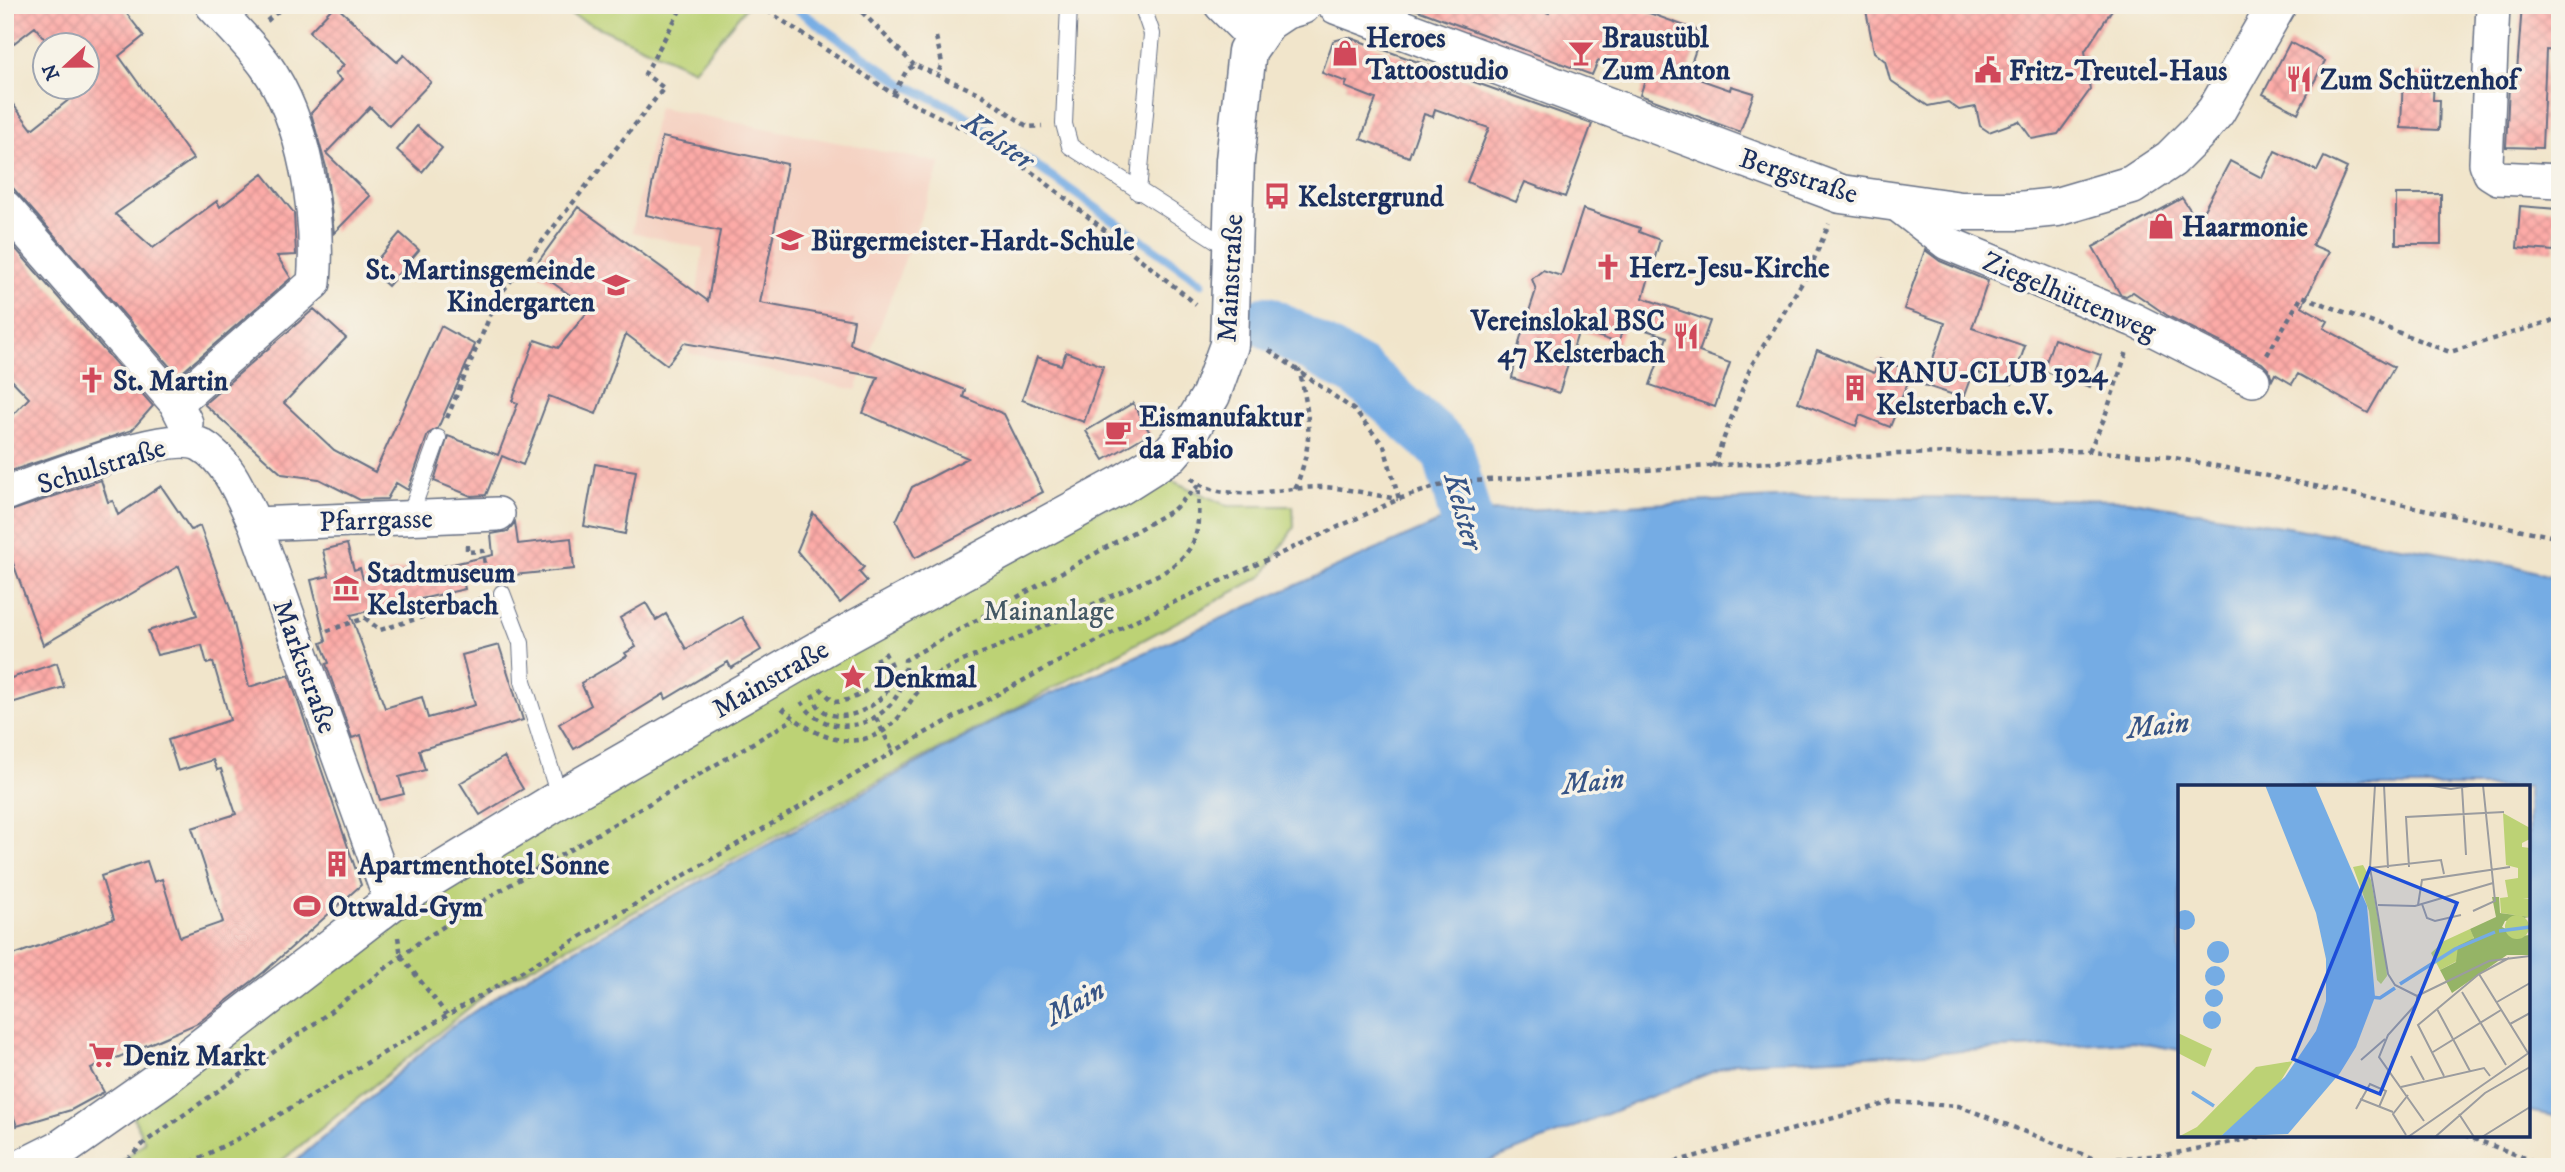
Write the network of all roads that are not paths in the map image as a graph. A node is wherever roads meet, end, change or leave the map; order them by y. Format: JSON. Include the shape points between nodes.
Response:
{"nodes":[{"id":1,"x":212,"y":5,"type":"edge"},
{"id":2,"x":1069,"y":5,"type":"edge"},
{"id":3,"x":1142,"y":5,"type":"edge"},
{"id":4,"x":1221,"y":5,"type":"edge"},
{"id":5,"x":1302,"y":5,"type":"edge"},
{"id":6,"x":1337,"y":5,"type":"edge"},
{"id":7,"x":2277,"y":5,"type":"edge"},
{"id":8,"x":2493,"y":5,"type":"edge"},
{"id":9,"x":1255,"y":39,"type":"junction"},
{"id":10,"x":2560,"y":181,"type":"edge"},
{"id":11,"x":1138,"y":192,"type":"junction"},
{"id":12,"x":1894,"y":202,"type":"junction"},
{"id":13,"x":5,"y":206,"type":"edge"},
{"id":14,"x":1232,"y":250,"type":"junction"},
{"id":15,"x":2253,"y":380,"type":"road end"},
{"id":16,"x":176,"y":403,"type":"junction"},
{"id":17,"x":438,"y":438,"type":"road end"},
{"id":18,"x":198,"y":443,"type":"junction"},
{"id":19,"x":5,"y":494,"type":"edge"},
{"id":20,"x":482,"y":515,"type":"road end"},
{"id":21,"x":409,"y":518,"type":"junction"},
{"id":22,"x":255,"y":524,"type":"junction"},
{"id":23,"x":502,"y":593,"type":"road end"},
{"id":24,"x":560,"y":799,"type":"junction"},
{"id":25,"x":391,"y":902,"type":"junction"},
{"id":26,"x":25,"y":1167,"type":"edge"}],
"edges":[{"from":1,"to":16,"type":"street","via":[[265,64],[290,112],[308,181],[316,261],[314,282]]},
{"from":2,"to":11,"type":"lane","via":[[1064,124],[1070,146]]},
{"from":3,"to":11,"type":"lane","via":[[1152,34]]},
{"from":4,"to":9,"type":"street"},
{"from":5,"to":9,"type":"street","via":[[1267,22]]},
{"from":6,"to":12,"type":"street","name":"Bergstraße","via":[[1841,194]]},
{"from":7,"to":12,"type":"street","name":"Bergstraße","via":[[2216,111],[2171,159],[2132,185],[2085,201],[2018,211],[1961,211]]},
{"from":8,"to":10,"type":"street","via":[[2486,163],[2498,178]]},
{"from":9,"to":14,"type":"street","name":"Mainstraße","via":[[1244,66]]},
{"from":11,"to":14,"type":"lane"},
{"from":12,"to":15,"type":"street","name":"Ziegelhüttenweg","via":[[1947,243],[2134,320]]},
{"from":13,"to":16,"type":"street","name":"Marktstraße"},
{"from":14,"to":24,"type":"street","name":"Mainstraße","via":[[1229,345],[1212,395],[1170,454]]},
{"from":16,"to":18,"type":"street","name":"Marktstraße"},
{"from":17,"to":21,"type":"lane"},
{"from":18,"to":19,"type":"street","name":"Schulstraße","via":[[149,446]]},
{"from":18,"to":22,"type":"street","name":"Marktstraße","via":[[233,481]]},
{"from":20,"to":21,"type":"street","name":"Pfarrgasse"},
{"from":21,"to":22,"type":"street","name":"Pfarrgasse"},
{"from":22,"to":25,"type":"street","name":"Marktstraße"},
{"from":23,"to":24,"type":"lane","via":[[521,643],[523,681]]},
{"from":24,"to":25,"type":"street","name":"Mainstraße"},
{"from":25,"to":26,"type":"street","name":"Mainstraße","via":[[161,1079],[61,1149]]}]}
